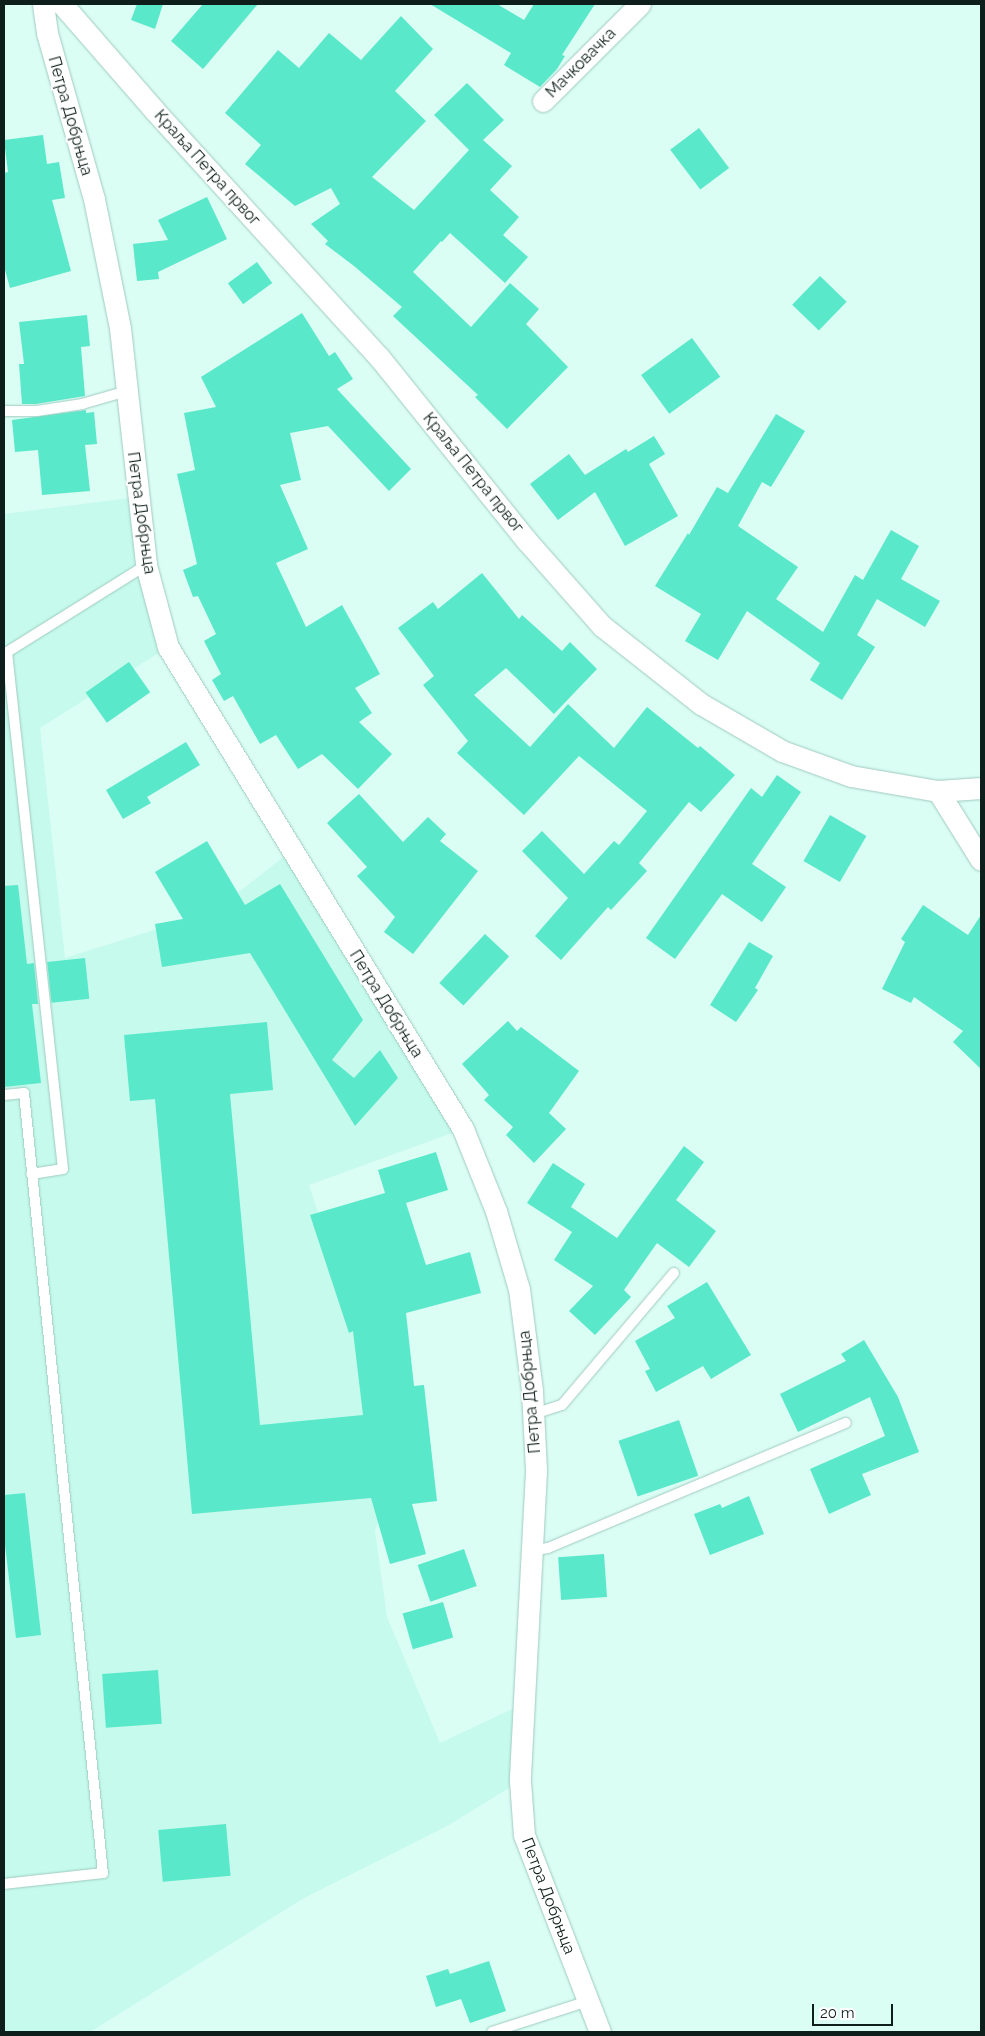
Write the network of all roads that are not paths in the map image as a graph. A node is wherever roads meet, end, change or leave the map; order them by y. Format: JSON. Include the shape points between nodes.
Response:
{"nodes":[{"id":1,"x":43,"y":4,"type":"edge"},
{"id":2,"x":62,"y":4,"type":"edge"},
{"id":3,"x":640,"y":4,"type":"edge"},
{"id":4,"x":543,"y":101,"type":"dead end"},
{"id":5,"x":127,"y":391,"type":"junction"},
{"id":6,"x":4,"y":411,"type":"edge"},
{"id":7,"x":146,"y":565,"type":"junction"},
{"id":8,"x":5,"y":652,"type":"edge"},
{"id":9,"x":981,"y":788,"type":"edge"},
{"id":10,"x":938,"y":791,"type":"junction"},
{"id":11,"x":981,"y":860,"type":"edge"},
{"id":12,"x":4,"y":1095,"type":"edge"},
{"id":13,"x":31,"y":1174,"type":"junction"},
{"id":14,"x":674,"y":1273,"type":"dead end"},
{"id":15,"x":534,"y":1414,"type":"junction"},
{"id":16,"x":846,"y":1423,"type":"dead end"},
{"id":17,"x":531,"y":1551,"type":"junction"},
{"id":18,"x":4,"y":1884,"type":"edge"},
{"id":19,"x":588,"y":2001,"type":"junction"},
{"id":20,"x":492,"y":2032,"type":"edge"},
{"id":21,"x":600,"y":2032,"type":"edge"}],
"edges":[{"from":1,"to":5,"type":"street","name":"Петра Добрњца","via":[[47,33],[94,199],[120,328]]},
{"from":2,"to":10,"type":"street","name":"Краља Петра првог","via":[[379,357],[527,541],[602,626],[701,704],[782,751],[851,776]]},
{"from":3,"to":4,"type":"street","name":"Мачковачка"},
{"from":5,"to":6,"type":"lane","via":[[82,404],[37,411]]},
{"from":5,"to":7,"type":"street","name":"Петра Добрњца"},
{"from":7,"to":8,"type":"lane"},
{"from":7,"to":15,"type":"street","name":"Петра Добрњца","via":[[168,647],[463,1128],[496,1211],[519,1289]]},
{"from":8,"to":13,"type":"lane","via":[[63,1169]]},
{"from":9,"to":10,"type":"street","name":"Краља Петра првог"},
{"from":10,"to":11,"type":"street"},
{"from":12,"to":13,"type":"lane","via":[[24,1093]]},
{"from":13,"to":18,"type":"lane","via":[[103,1873]]},
{"from":14,"to":15,"type":"lane","via":[[562,1405]]},
{"from":15,"to":17,"type":"street","name":"Петра Добрњца","via":[[536,1471]]},
{"from":16,"to":17,"type":"lane","via":[[548,1548]]},
{"from":17,"to":19,"type":"street","name":"Петра Добрњца","via":[[520,1781],[524,1834]]},
{"from":19,"to":20,"type":"lane"},
{"from":19,"to":21,"type":"street","name":"Петра Добрњца"}]}
